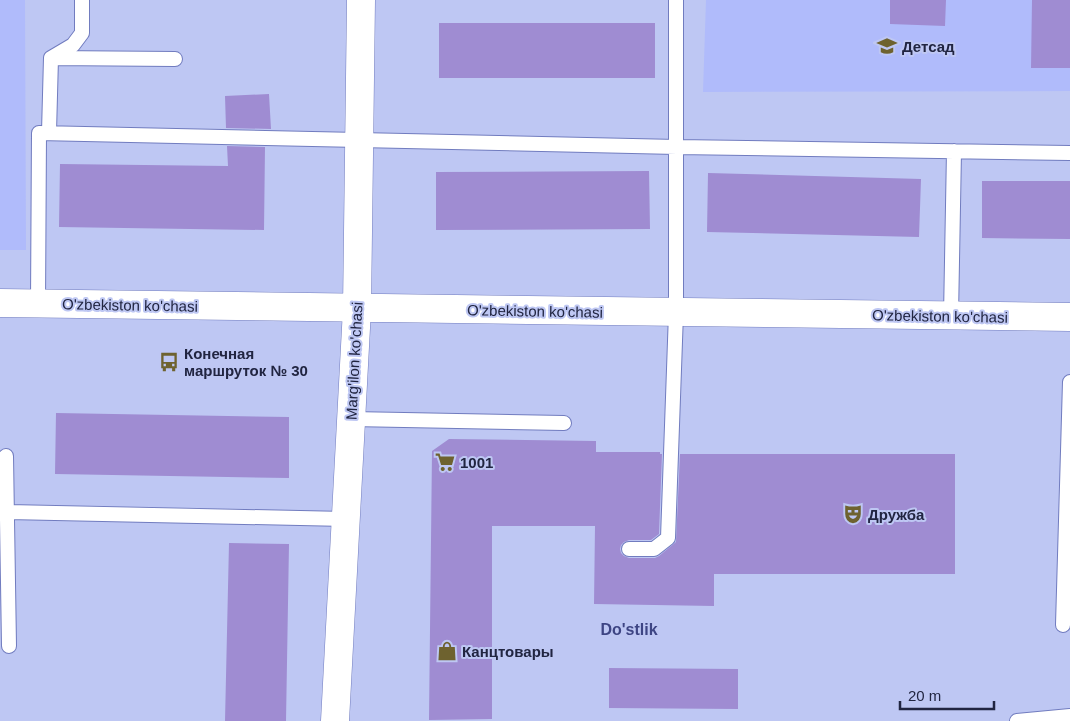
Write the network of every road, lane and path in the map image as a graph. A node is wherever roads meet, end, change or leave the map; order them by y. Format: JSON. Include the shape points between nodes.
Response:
{"nodes":[{"id":1,"x":82,"y":0,"type":"edge"},
{"id":2,"x":361,"y":0,"type":"edge"},
{"id":3,"x":676,"y":0,"type":"edge"},
{"id":4,"x":51,"y":58,"type":"junction"},
{"id":5,"x":175,"y":59,"type":"dead end"},
{"id":6,"x":49,"y":132,"type":"junction"},
{"id":7,"x":360,"y":140,"type":"junction"},
{"id":8,"x":677,"y":147,"type":"junction"},
{"id":9,"x":954,"y":151,"type":"junction"},
{"id":10,"x":1070,"y":152,"type":"edge"},
{"id":11,"x":0,"y":304,"type":"edge"},
{"id":12,"x":38,"y":304,"type":"junction"},
{"id":13,"x":357,"y":309,"type":"junction"},
{"id":14,"x":676,"y":313,"type":"junction"},
{"id":15,"x":951,"y":316,"type":"junction"},
{"id":16,"x":1070,"y":317,"type":"edge"},
{"id":17,"x":1070,"y":382,"type":"edge"},
{"id":18,"x":351,"y":419,"type":"junction"},
{"id":19,"x":564,"y":423,"type":"dead end"},
{"id":20,"x":6,"y":456,"type":"dead end"},
{"id":21,"x":8,"y":512,"type":"junction"},
{"id":22,"x":346,"y":519,"type":"junction"},
{"id":23,"x":629,"y":549,"type":"dead end"},
{"id":24,"x":1063,"y":625,"type":"dead end"},
{"id":25,"x":9,"y":646,"type":"dead end"},
{"id":26,"x":1070,"y":716,"type":"edge"},
{"id":27,"x":335,"y":721,"type":"edge"},
{"id":28,"x":1017,"y":721,"type":"edge"}],
"edges":[{"from":1,"to":4,"type":"lane","via":[[82,33],[73,45]]},
{"from":2,"to":7,"type":"street","name":"Marg'ilon ko'chasi"},
{"from":3,"to":8,"type":"lane"},
{"from":4,"to":5,"type":"lane"},
{"from":4,"to":6,"type":"lane"},
{"from":6,"to":7,"type":"lane"},
{"from":6,"to":12,"type":"lane","via":[[39,133]]},
{"from":7,"to":8,"type":"lane"},
{"from":7,"to":13,"type":"street","name":"Marg'ilon ko'chasi"},
{"from":8,"to":9,"type":"lane"},
{"from":8,"to":14,"type":"lane"},
{"from":9,"to":10,"type":"lane"},
{"from":9,"to":15,"type":"lane"},
{"from":11,"to":12,"type":"street","name":"O'zbekiston ko'chasi"},
{"from":12,"to":13,"type":"street","name":"O'zbekiston ko'chasi"},
{"from":13,"to":14,"type":"street","name":"O'zbekiston ko'chasi"},
{"from":13,"to":18,"type":"street","name":"Marg'ilon ko'chasi"},
{"from":14,"to":15,"type":"street","name":"O'zbekiston ko'chasi"},
{"from":14,"to":23,"type":"lane","via":[[668,538],[654,549]]},
{"from":15,"to":16,"type":"street","name":"O'zbekiston ko'chasi"},
{"from":17,"to":24,"type":"lane"},
{"from":18,"to":19,"type":"lane"},
{"from":18,"to":22,"type":"street","name":"Marg'ilon ko'chasi"},
{"from":20,"to":21,"type":"lane"},
{"from":21,"to":22,"type":"lane"},
{"from":21,"to":25,"type":"lane"},
{"from":22,"to":27,"type":"street","name":"Marg'ilon ko'chasi"},
{"from":26,"to":28,"type":"lane"}]}
